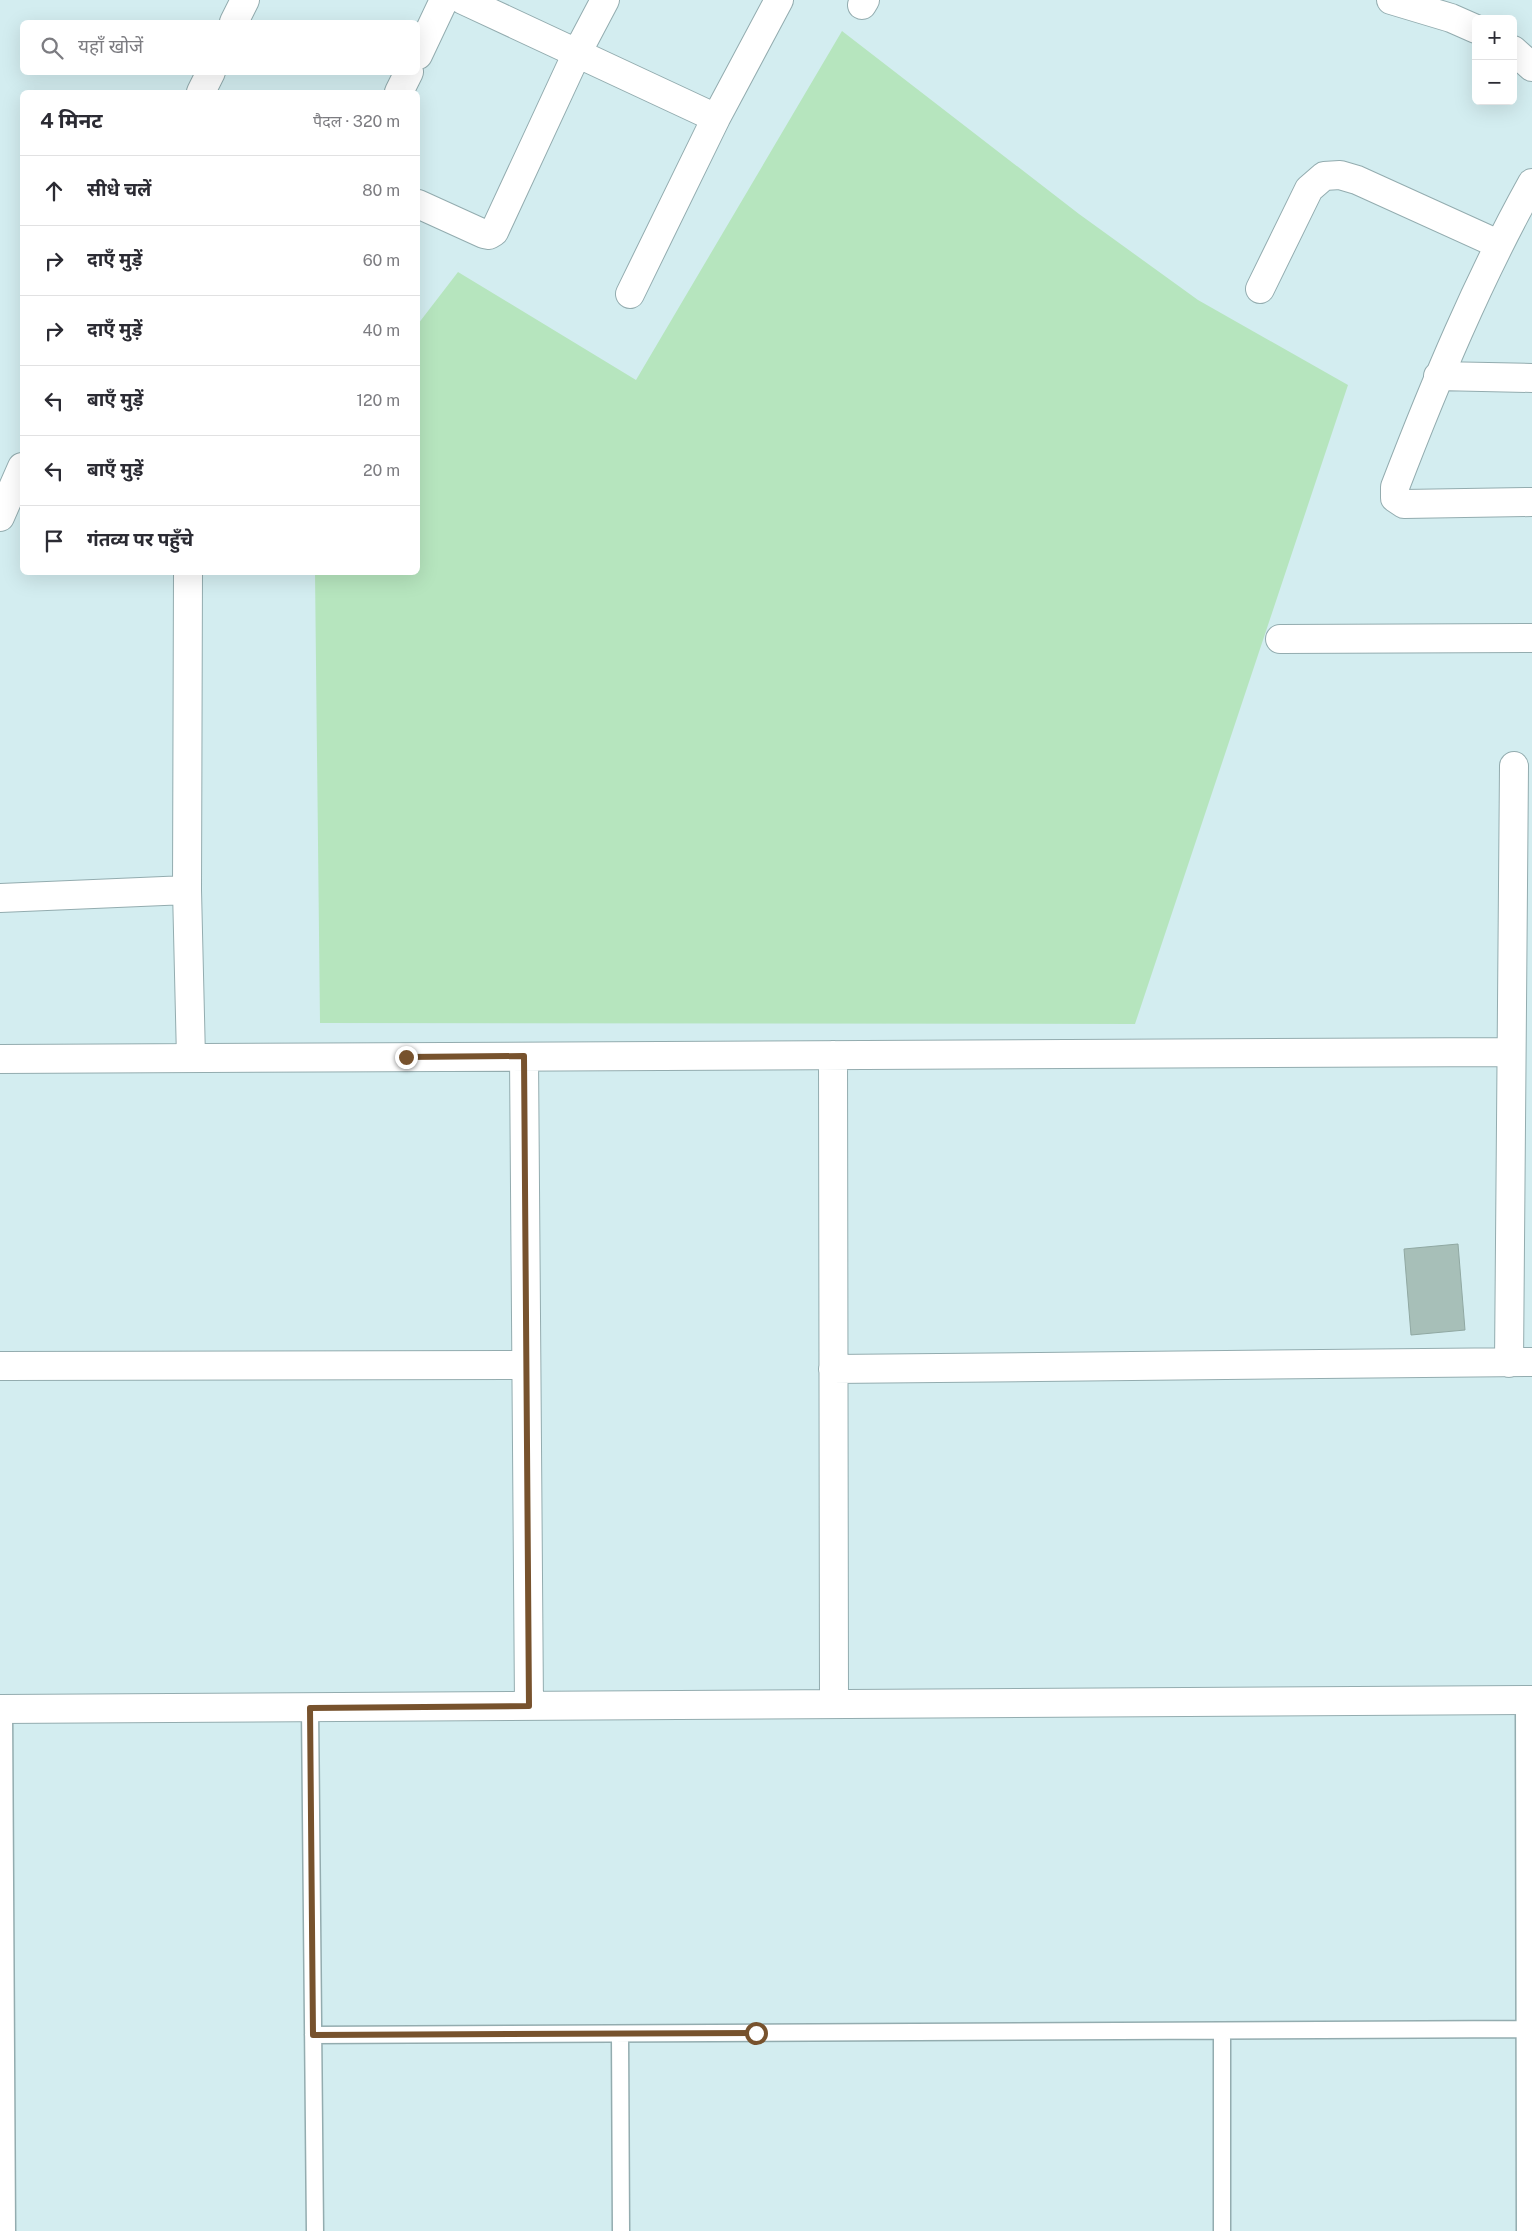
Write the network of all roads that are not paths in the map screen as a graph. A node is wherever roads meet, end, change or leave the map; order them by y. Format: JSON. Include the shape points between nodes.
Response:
{"nodes":[{"id":1,"x":245,"y":0,"type":"edge"},
{"id":2,"x":444,"y":0,"type":"edge"},
{"id":3,"x":463,"y":0,"type":"edge"},
{"id":4,"x":605,"y":0,"type":"edge"},
{"id":5,"x":779,"y":0,"type":"edge"},
{"id":6,"x":1391,"y":0,"type":"edge"},
{"id":7,"x":235,"y":20,"type":"edge"},
{"id":8,"x":1472,"y":27,"type":"edge"},
{"id":9,"x":420,"y":51,"type":"edge"},
{"id":10,"x":577,"y":53,"type":"junction"},
{"id":11,"x":1517,"y":54,"type":"edge"},
{"id":12,"x":1532,"y":67,"type":"edge"},
{"id":13,"x":210,"y":75,"type":"edge"},
{"id":14,"x":408,"y":75,"type":"edge"},
{"id":15,"x":203,"y":90,"type":"edge"},
{"id":16,"x":400,"y":90,"type":"edge"},
{"id":17,"x":716,"y":118,"type":"junction"},
{"id":18,"x":1532,"y":183,"type":"edge"},
{"id":19,"x":420,"y":205,"type":"edge"},
{"id":20,"x":1498,"y":244,"type":"junction"},
{"id":21,"x":1260,"y":289,"type":"dead end"},
{"id":22,"x":630,"y":294,"type":"dead end"},
{"id":23,"x":1438,"y":376,"type":"junction"},
{"id":24,"x":1532,"y":378,"type":"edge"},
{"id":25,"x":20,"y":478,"type":"edge"},
{"id":26,"x":1532,"y":502,"type":"edge"},
{"id":27,"x":0,"y":517,"type":"edge"},
{"id":28,"x":188,"y":575,"type":"edge"},
{"id":29,"x":1532,"y":638,"type":"edge"},
{"id":30,"x":1280,"y":639,"type":"dead end"},
{"id":31,"x":1514,"y":766,"type":"dead end"},
{"id":32,"x":187,"y":890,"type":"junction"},
{"id":33,"x":0,"y":898,"type":"edge"},
{"id":34,"x":1511,"y":1052,"type":"junction"},
{"id":35,"x":833,"y":1055,"type":"junction"},
{"id":36,"x":524,"y":1056,"type":"junction"},
{"id":37,"x":0,"y":1058,"type":"edge"},
{"id":38,"x":191,"y":1058,"type":"junction"},
{"id":39,"x":1520,"y":1363,"type":"edge"},
{"id":40,"x":526,"y":1365,"type":"junction"},
{"id":41,"x":0,"y":1366,"type":"edge"},
{"id":42,"x":833,"y":1370,"type":"junction"},
{"id":43,"x":1528,"y":1700,"type":"edge"},
{"id":44,"x":834,"y":1704,"type":"junction"},
{"id":45,"x":529,"y":1706,"type":"junction"},
{"id":46,"x":310,"y":1708,"type":"junction"},
{"id":47,"x":2,"y":1709,"type":"edge"},
{"id":48,"x":1525,"y":2029,"type":"junction"},
{"id":49,"x":1222,"y":2031,"type":"junction"},
{"id":50,"x":3,"y":2033,"type":"edge"},
{"id":51,"x":620,"y":2034,"type":"junction"},
{"id":52,"x":313,"y":2035,"type":"junction"},
{"id":53,"x":7,"y":2231,"type":"edge"},
{"id":54,"x":315,"y":2231,"type":"edge"},
{"id":55,"x":621,"y":2231,"type":"edge"},
{"id":56,"x":1222,"y":2231,"type":"edge"},
{"id":57,"x":1525,"y":2231,"type":"edge"}],
"edges":[{"from":1,"to":7,"type":"street"},
{"from":2,"to":9,"type":"street"},
{"from":3,"to":10,"type":"street"},
{"from":4,"to":10,"type":"street"},
{"from":5,"to":17,"type":"street"},
{"from":6,"to":8,"type":"street"},
{"from":10,"to":17,"type":"street"},
{"from":10,"to":19,"type":"street","via":[[494,232],[484,234]]},
{"from":11,"to":12,"type":"street"},
{"from":13,"to":15,"type":"street"},
{"from":14,"to":16,"type":"street"},
{"from":17,"to":22,"type":"street"},
{"from":18,"to":20,"type":"street"},
{"from":20,"to":21,"type":"street","via":[[1358,180],[1340,175],[1324,176],[1309,189]]},
{"from":20,"to":23,"type":"street"},
{"from":23,"to":24,"type":"street"},
{"from":23,"to":26,"type":"street","via":[[1395,487],[1395,498],[1404,504]]},
{"from":25,"to":27,"type":"street"},
{"from":28,"to":32,"type":"street"},
{"from":29,"to":30,"type":"street"},
{"from":31,"to":34,"type":"street"},
{"from":32,"to":33,"type":"street"},
{"from":32,"to":38,"type":"street"},
{"from":34,"to":35,"type":"street"},
{"from":34,"to":39,"type":"street"},
{"from":35,"to":36,"type":"street"},
{"from":35,"to":42,"type":"street"},
{"from":36,"to":38,"type":"street"},
{"from":36,"to":40,"type":"street"},
{"from":37,"to":38,"type":"street"},
{"from":39,"to":42,"type":"street"},
{"from":40,"to":41,"type":"street"},
{"from":40,"to":45,"type":"street"},
{"from":42,"to":44,"type":"street"},
{"from":43,"to":44,"type":"street"},
{"from":43,"to":48,"type":"lane"},
{"from":44,"to":45,"type":"street"},
{"from":45,"to":46,"type":"street"},
{"from":46,"to":47,"type":"street"},
{"from":46,"to":52,"type":"lane"},
{"from":47,"to":50,"type":"lane"},
{"from":48,"to":49,"type":"lane"},
{"from":48,"to":57,"type":"lane"},
{"from":49,"to":51,"type":"lane"},
{"from":49,"to":56,"type":"lane"},
{"from":50,"to":53,"type":"lane"},
{"from":51,"to":52,"type":"lane"},
{"from":51,"to":55,"type":"lane"},
{"from":52,"to":54,"type":"lane"}]}
